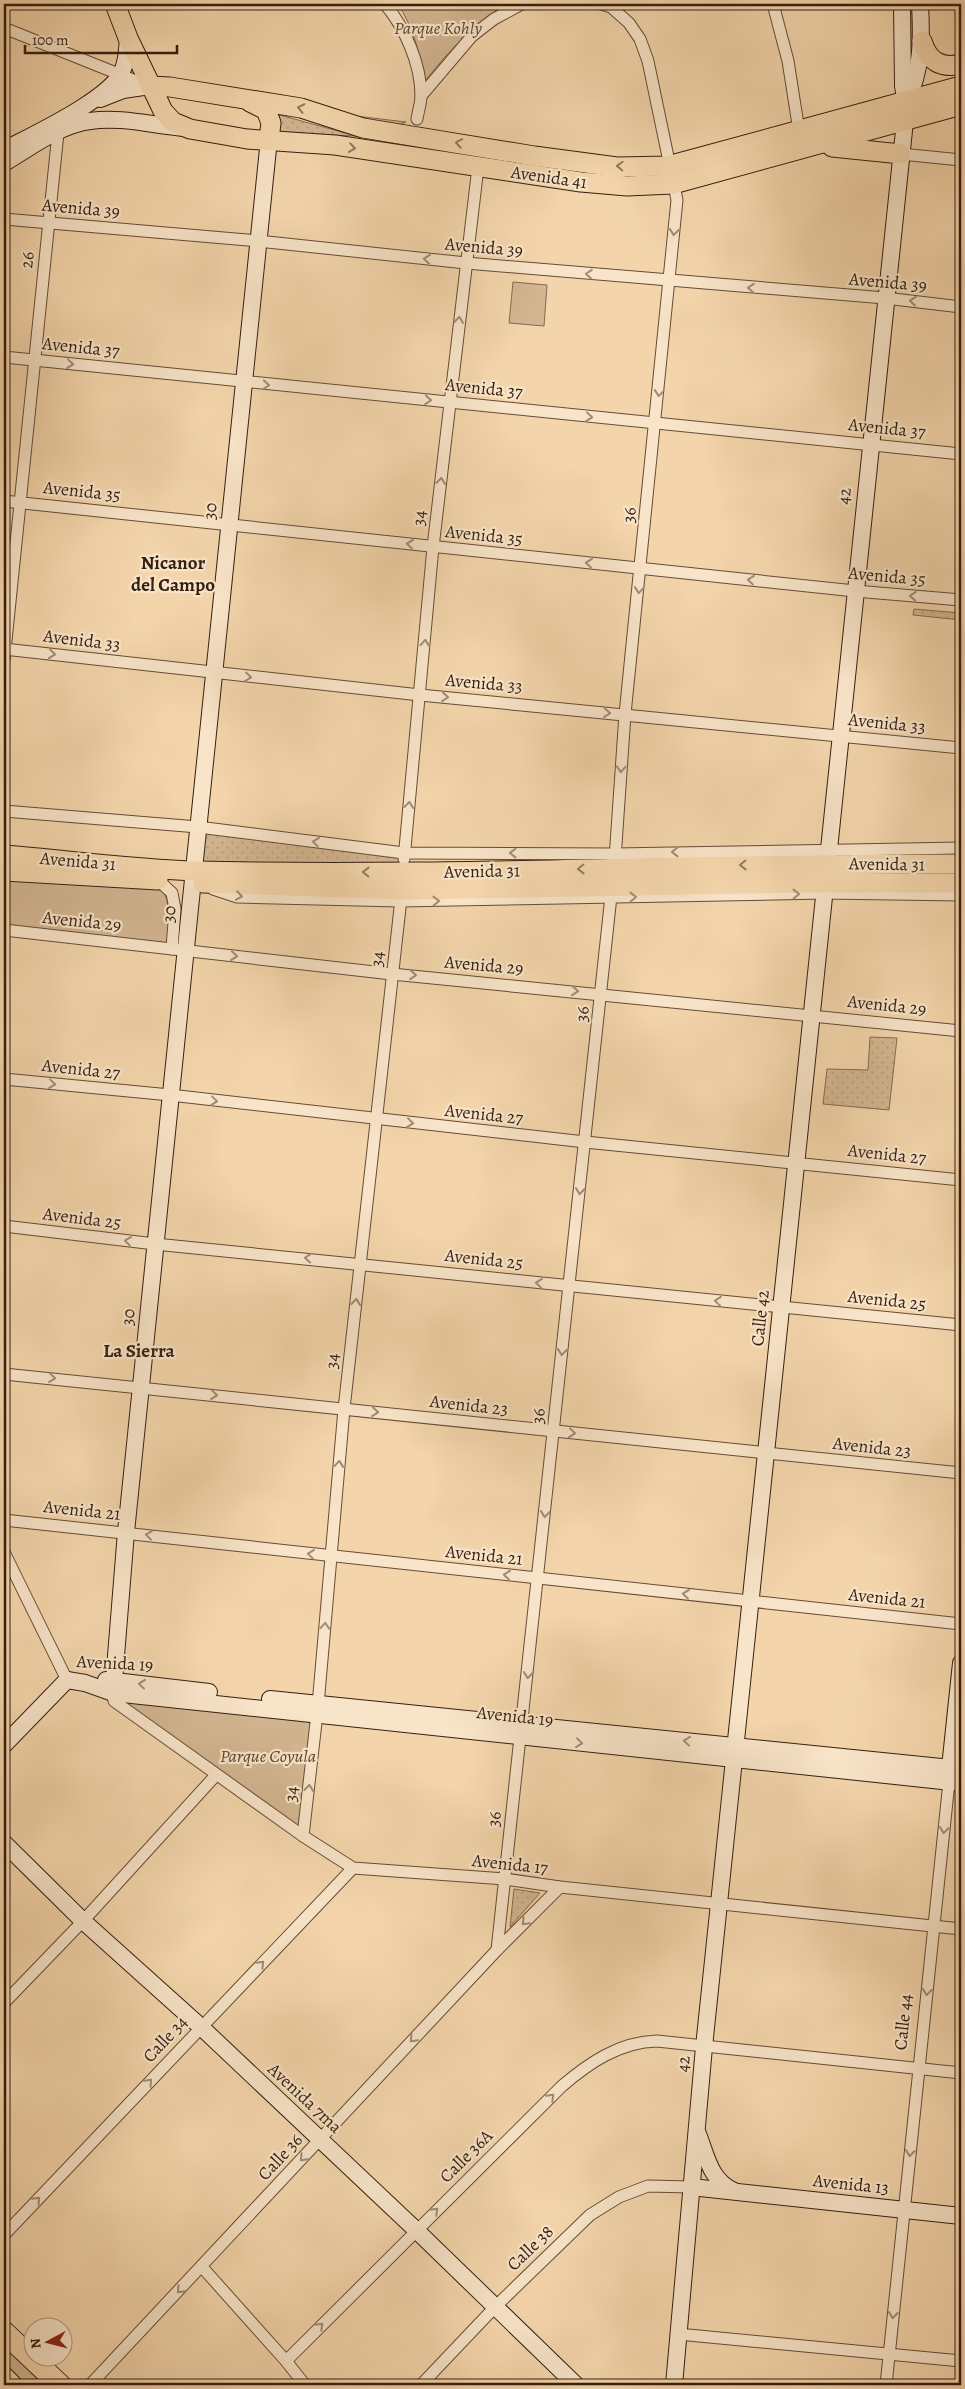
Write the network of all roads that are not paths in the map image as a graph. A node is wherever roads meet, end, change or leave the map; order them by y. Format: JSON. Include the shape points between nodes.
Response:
{"nodes":[{"id":1,"x":115,"y":4,"type":"edge"},
{"id":2,"x":385,"y":4,"type":"edge"},
{"id":3,"x":522,"y":4,"type":"edge"},
{"id":4,"x":601,"y":4,"type":"edge"},
{"id":5,"x":773,"y":4,"type":"edge"},
{"id":6,"x":902,"y":4,"type":"edge"},
{"id":7,"x":920,"y":4,"type":"edge"},
{"id":8,"x":4,"y":28,"type":"edge"},
{"id":9,"x":922,"y":41,"type":"junction"},
{"id":10,"x":131,"y":45,"type":"junction"},
{"id":11,"x":961,"y":64,"type":"edge"},
{"id":12,"x":119,"y":76,"type":"junction"},
{"id":13,"x":150,"y":86,"type":"junction"},
{"id":14,"x":170,"y":86,"type":"junction"},
{"id":15,"x":961,"y":86,"type":"edge"},
{"id":16,"x":195,"y":92,"type":"junction"},
{"id":17,"x":422,"y":96,"type":"junction"},
{"id":18,"x":242,"y":100,"type":"junction"},
{"id":19,"x":86,"y":104,"type":"junction"},
{"id":20,"x":961,"y":105,"type":"edge"},
{"id":21,"x":905,"y":112,"type":"junction"},
{"id":22,"x":417,"y":119,"type":"junction"},
{"id":23,"x":185,"y":127,"type":"junction"},
{"id":24,"x":799,"y":131,"type":"junction"},
{"id":25,"x":58,"y":132,"type":"junction"},
{"id":26,"x":397,"y":132,"type":"junction"},
{"id":27,"x":432,"y":138,"type":"junction"},
{"id":28,"x":269,"y":139,"type":"junction"},
{"id":29,"x":808,"y":148,"type":"junction"},
{"id":30,"x":4,"y":150,"type":"edge"},
{"id":31,"x":901,"y":154,"type":"junction"},
{"id":32,"x":961,"y":160,"type":"edge"},
{"id":33,"x":4,"y":163,"type":"edge"},
{"id":34,"x":478,"y":167,"type":"junction"},
{"id":35,"x":671,"y":175,"type":"junction"},
{"id":36,"x":4,"y":219,"type":"edge"},
{"id":37,"x":49,"y":222,"type":"junction"},
{"id":38,"x":258,"y":241,"type":"junction"},
{"id":39,"x":466,"y":263,"type":"junction"},
{"id":40,"x":669,"y":281,"type":"junction"},
{"id":41,"x":885,"y":298,"type":"junction"},
{"id":42,"x":961,"y":307,"type":"edge"},
{"id":43,"x":4,"y":357,"type":"edge"},
{"id":44,"x":34,"y":360,"type":"junction"},
{"id":45,"x":244,"y":383,"type":"junction"},
{"id":46,"x":450,"y":402,"type":"junction"},
{"id":47,"x":656,"y":424,"type":"junction"},
{"id":48,"x":869,"y":444,"type":"junction"},
{"id":49,"x":961,"y":454,"type":"edge"},
{"id":50,"x":4,"y":501,"type":"edge"},
{"id":51,"x":20,"y":502,"type":"junction"},
{"id":52,"x":229,"y":524,"type":"junction"},
{"id":53,"x":433,"y":547,"type":"junction"},
{"id":54,"x":641,"y":568,"type":"junction"},
{"id":55,"x":855,"y":591,"type":"junction"},
{"id":56,"x":961,"y":600,"type":"edge"},
{"id":57,"x":4,"y":653,"type":"edge"},
{"id":58,"x":214,"y":673,"type":"junction"},
{"id":59,"x":420,"y":695,"type":"junction"},
{"id":60,"x":625,"y":714,"type":"junction"},
{"id":61,"x":840,"y":736,"type":"junction"},
{"id":62,"x":961,"y":748,"type":"edge"},
{"id":63,"x":4,"y":811,"type":"edge"},
{"id":64,"x":198,"y":827,"type":"junction"},
{"id":65,"x":961,"y":848,"type":"edge"},
{"id":66,"x":404,"y":853,"type":"junction"},
{"id":67,"x":4,"y":855,"type":"edge"},
{"id":68,"x":828,"y":856,"type":"junction"},
{"id":69,"x":961,"y":864,"type":"edge"},
{"id":70,"x":4,"y":871,"type":"edge"},
{"id":71,"x":192,"y":877,"type":"junction"},
{"id":72,"x":613,"y":877,"type":"junction"},
{"id":73,"x":158,"y":880,"type":"junction"},
{"id":74,"x":961,"y":883,"type":"edge"},
{"id":75,"x":402,"y":888,"type":"junction"},
{"id":76,"x":825,"y":888,"type":"junction"},
{"id":77,"x":961,"y":895,"type":"edge"},
{"id":78,"x":4,"y":930,"type":"edge"},
{"id":79,"x":179,"y":949,"type":"junction"},
{"id":80,"x":392,"y":974,"type":"junction"},
{"id":81,"x":602,"y":993,"type":"junction"},
{"id":82,"x":812,"y":1014,"type":"junction"},
{"id":83,"x":961,"y":1031,"type":"edge"},
{"id":84,"x":4,"y":1079,"type":"edge"},
{"id":85,"x":170,"y":1096,"type":"junction"},
{"id":86,"x":376,"y":1119,"type":"junction"},
{"id":87,"x":585,"y":1142,"type":"junction"},
{"id":88,"x":796,"y":1162,"type":"junction"},
{"id":89,"x":961,"y":1180,"type":"edge"},
{"id":90,"x":4,"y":1226,"type":"edge"},
{"id":91,"x":155,"y":1244,"type":"junction"},
{"id":92,"x":360,"y":1263,"type":"junction"},
{"id":93,"x":570,"y":1286,"type":"junction"},
{"id":94,"x":781,"y":1307,"type":"junction"},
{"id":95,"x":961,"y":1325,"type":"edge"},
{"id":96,"x":4,"y":1374,"type":"edge"},
{"id":97,"x":141,"y":1387,"type":"junction"},
{"id":98,"x":344,"y":1409,"type":"junction"},
{"id":99,"x":554,"y":1431,"type":"junction"},
{"id":100,"x":766,"y":1454,"type":"junction"},
{"id":101,"x":961,"y":1473,"type":"edge"},
{"id":102,"x":4,"y":1520,"type":"edge"},
{"id":103,"x":126,"y":1532,"type":"junction"},
{"id":104,"x":4,"y":1552,"type":"edge"},
{"id":105,"x":330,"y":1556,"type":"junction"},
{"id":106,"x":538,"y":1579,"type":"junction"},
{"id":107,"x":750,"y":1601,"type":"junction"},
{"id":108,"x":961,"y":1624,"type":"edge"},
{"id":109,"x":961,"y":1663,"type":"edge"},
{"id":110,"x":67,"y":1680,"type":"junction"},
{"id":111,"x":114,"y":1687,"type":"junction"},
{"id":112,"x":318,"y":1710,"type":"junction"},
{"id":113,"x":956,"y":1718,"type":"junction"},
{"id":114,"x":522,"y":1731,"type":"junction"},
{"id":115,"x":961,"y":1735,"type":"edge"},
{"id":116,"x":4,"y":1745,"type":"edge"},
{"id":117,"x":735,"y":1752,"type":"junction"},
{"id":118,"x":216,"y":1775,"type":"junction"},
{"id":119,"x":955,"y":1776,"type":"edge"},
{"id":120,"x":303,"y":1836,"type":"junction"},
{"id":121,"x":4,"y":1844,"type":"edge"},
{"id":122,"x":353,"y":1868,"type":"junction"},
{"id":123,"x":505,"y":1879,"type":"junction"},
{"id":124,"x":560,"y":1887,"type":"junction"},
{"id":125,"x":719,"y":1904,"type":"junction"},
{"id":126,"x":83,"y":1921,"type":"junction"},
{"id":127,"x":934,"y":1926,"type":"junction"},
{"id":128,"x":961,"y":1929,"type":"edge"},
{"id":129,"x":497,"y":1950,"type":"junction"},
{"id":130,"x":4,"y":2003,"type":"edge"},
{"id":131,"x":201,"y":2026,"type":"junction"},
{"id":132,"x":704,"y":2047,"type":"junction"},
{"id":133,"x":919,"y":2068,"type":"junction"},
{"id":134,"x":961,"y":2072,"type":"edge"},
{"id":135,"x":696,"y":2130,"type":"junction"},
{"id":136,"x":320,"y":2140,"type":"junction"},
{"id":137,"x":691,"y":2187,"type":"junction"},
{"id":138,"x":736,"y":2192,"type":"junction"},
{"id":139,"x":904,"y":2209,"type":"junction"},
{"id":140,"x":961,"y":2216,"type":"edge"},
{"id":141,"x":416,"y":2230,"type":"junction"},
{"id":142,"x":4,"y":2235,"type":"edge"},
{"id":143,"x":202,"y":2267,"type":"junction"},
{"id":144,"x":495,"y":2307,"type":"junction"},
{"id":145,"x":4,"y":2332,"type":"edge"},
{"id":146,"x":678,"y":2334,"type":"junction"},
{"id":147,"x":889,"y":2353,"type":"junction"},
{"id":148,"x":286,"y":2361,"type":"junction"},
{"id":149,"x":961,"y":2361,"type":"edge"},
{"id":150,"x":4,"y":2378,"type":"edge"},
{"id":151,"x":11,"y":2385,"type":"edge"},
{"id":152,"x":60,"y":2385,"type":"edge"},
{"id":153,"x":90,"y":2385,"type":"edge"},
{"id":154,"x":305,"y":2385,"type":"edge"},
{"id":155,"x":422,"y":2385,"type":"edge"},
{"id":156,"x":576,"y":2385,"type":"edge"},
{"id":157,"x":674,"y":2385,"type":"edge"},
{"id":158,"x":886,"y":2385,"type":"edge"}],
"edges":[{"from":1,"to":10,"type":"main road"},
{"from":2,"to":17,"type":"street","via":[[407,39]]},
{"from":3,"to":17,"type":"street","via":[[472,36]]},
{"from":4,"to":35,"type":"street","name":"36","via":[[611,7],[640,39],[648,61]]},
{"from":5,"to":24,"type":"street","via":[[788,61]]},
{"from":6,"to":21,"type":"main road"},
{"from":7,"to":9,"type":"main road"},
{"from":8,"to":12,"type":"street"},
{"from":9,"to":11,"type":"main road","via":[[926,54],[941,65]]},
{"from":9,"to":21,"type":"main road","via":[[918,75]]},
{"from":10,"to":12,"type":"main road"},
{"from":10,"to":13,"type":"main road"},
{"from":10,"to":14,"type":"main road"},
{"from":12,"to":13,"type":"street"},
{"from":12,"to":19,"type":"main road"},
{"from":13,"to":14,"type":"main road","name":"Avenida 41"},
{"from":13,"to":19,"type":"main road","via":[[123,90]]},
{"from":13,"to":23,"type":"main road","via":[[167,117]]},
{"from":14,"to":16,"type":"main road","name":"Avenida 41"},
{"from":15,"to":21,"type":"main road","name":"Avenida 41"},
{"from":16,"to":18,"type":"main road","name":"Avenida 41"},
{"from":16,"to":23,"type":"main road","via":[[183,93],[173,100],[171,112]]},
{"from":17,"to":22,"type":"street"},
{"from":26,"to":18,"type":"main road","name":"Avenida 41","one_way":true,"via":[[363,128],[301,108]]},
{"from":18,"to":28,"type":"main road","via":[[266,110],[271,123]]},
{"from":19,"to":30,"type":"main road"},
{"from":20,"to":21,"type":"main road","name":"Avenida 41"},
{"from":21,"to":24,"type":"main road","name":"Avenida 41"},
{"from":21,"to":29,"type":"main road","name":"Avenida 41"},
{"from":21,"to":31,"type":"main road","name":"42"},
{"from":22,"to":26,"type":"street"},
{"from":22,"to":27,"type":"street"},
{"from":23,"to":25,"type":"main road","via":[[92,120]]},
{"from":23,"to":28,"type":"main road","name":"Avenida 41","via":[[247,139]]},
{"from":24,"to":35,"type":"main road","name":"Avenida 41"},
{"from":25,"to":33,"type":"main road"},
{"from":25,"to":37,"type":"street","name":"26"},
{"from":26,"to":27,"type":"main road","name":"Avenida 41"},
{"from":35,"to":27,"type":"main road","name":"Avenida 41","one_way":true},
{"from":28,"to":34,"type":"main road","name":"Avenida 41","one_way":true,"via":[[335,145]]},
{"from":28,"to":38,"type":"main road","name":"30"},
{"from":29,"to":31,"type":"main road","via":[[847,147]]},
{"from":29,"to":35,"type":"main road","name":"Avenida 41"},
{"from":31,"to":32,"type":"street"},
{"from":31,"to":41,"type":"main road","name":"42"},
{"from":34,"to":35,"type":"main road","name":"Avenida 41","via":[[627,186]]},
{"from":34,"to":39,"type":"street","name":"34"},
{"from":35,"to":40,"type":"street","name":"36","one_way":true,"via":[[677,200]]},
{"from":36,"to":37,"type":"street","name":"Avenida 39"},
{"from":37,"to":38,"type":"street","name":"Avenida 39"},
{"from":37,"to":44,"type":"street","name":"26"},
{"from":39,"to":38,"type":"street","name":"Avenida 39","one_way":true},
{"from":38,"to":45,"type":"main road","name":"30"},
{"from":40,"to":39,"type":"street","name":"Avenida 39","one_way":true},
{"from":46,"to":39,"type":"street","name":"34","one_way":true},
{"from":41,"to":40,"type":"street","name":"Avenida 39","one_way":true},
{"from":40,"to":47,"type":"street","name":"36","one_way":true},
{"from":42,"to":41,"type":"street","name":"Avenida 39","one_way":true},
{"from":41,"to":48,"type":"main road","name":"42"},
{"from":43,"to":44,"type":"street","name":"Avenida 37"},
{"from":44,"to":45,"type":"street","name":"Avenida 37","one_way":true},
{"from":44,"to":51,"type":"street","name":"26"},
{"from":45,"to":46,"type":"street","name":"Avenida 37","one_way":true},
{"from":45,"to":52,"type":"main road","name":"30"},
{"from":46,"to":47,"type":"street","name":"Avenida 37","one_way":true},
{"from":53,"to":46,"type":"street","name":"34","one_way":true},
{"from":47,"to":48,"type":"street","name":"Avenida 37"},
{"from":47,"to":54,"type":"street","name":"36"},
{"from":48,"to":49,"type":"street","name":"Avenida 37"},
{"from":48,"to":55,"type":"main road","name":"42"},
{"from":50,"to":51,"type":"street","name":"Avenida 35"},
{"from":51,"to":52,"type":"street","name":"Avenida 35"},
{"from":51,"to":57,"type":"street","name":"26"},
{"from":53,"to":52,"type":"street","name":"Avenida 35","one_way":true},
{"from":52,"to":58,"type":"main road","name":"30"},
{"from":54,"to":53,"type":"street","name":"Avenida 35","one_way":true},
{"from":59,"to":53,"type":"street","name":"34","one_way":true},
{"from":55,"to":54,"type":"street","name":"Avenida 35","one_way":true},
{"from":54,"to":60,"type":"street","name":"36","one_way":true},
{"from":56,"to":55,"type":"street","name":"Avenida 35","one_way":true},
{"from":55,"to":61,"type":"main road","name":"42"},
{"from":57,"to":58,"type":"street","name":"Avenida 33","one_way":true},
{"from":58,"to":59,"type":"street","name":"Avenida 33","one_way":true},
{"from":58,"to":64,"type":"main road","name":"30"},
{"from":59,"to":60,"type":"street","name":"Avenida 33","one_way":true},
{"from":66,"to":59,"type":"street","name":"34","one_way":true},
{"from":60,"to":61,"type":"street","name":"Avenida 33"},
{"from":60,"to":72,"type":"street","name":"36","one_way":true},
{"from":61,"to":62,"type":"street","name":"Avenida 33"},
{"from":61,"to":68,"type":"main road","name":"42"},
{"from":63,"to":64,"type":"street","name":"Avenida 31"},
{"from":66,"to":64,"type":"street","name":"Avenida 31","one_way":true},
{"from":64,"to":71,"type":"main road","name":"30"},
{"from":65,"to":68,"type":"street","name":"Avenida 31"},
{"from":72,"to":66,"type":"street","name":"Avenida 31","one_way":true},
{"from":66,"to":75,"type":"street","name":"34"},
{"from":67,"to":71,"type":"main road","name":"Avenida 31"},
{"from":68,"to":69,"type":"main road","name":"Avenida 31"},
{"from":68,"to":72,"type":"main road","name":"Avenida 31","one_way":true},
{"from":68,"to":76,"type":"main road","name":"42"},
{"from":70,"to":73,"type":"main road","name":"Avenida 31"},
{"from":71,"to":73,"type":"main road","name":"Avenida 31"},
{"from":71,"to":75,"type":"main road","name":"Avenida 31"},
{"from":71,"to":75,"type":"street","name":"Avenida 31","one_way":true,"via":[[237,897]]},
{"from":71,"to":79,"type":"main road","name":"30"},
{"from":72,"to":75,"type":"main road","name":"Avenida 31"},
{"from":75,"to":72,"type":"street","name":"Avenida 31","one_way":true},
{"from":72,"to":76,"type":"main road","name":"Avenida 31","one_way":true},
{"from":72,"to":81,"type":"street","name":"36"},
{"from":73,"to":79,"type":"street","via":[[172,894]]},
{"from":74,"to":76,"type":"main road","name":"Avenida 31"},
{"from":75,"to":80,"type":"street","name":"34"},
{"from":76,"to":77,"type":"street","name":"Avenida 31"},
{"from":76,"to":82,"type":"main road","name":"Calle 42"},
{"from":78,"to":79,"type":"street","name":"Avenida 29"},
{"from":79,"to":80,"type":"street","name":"Avenida 29","one_way":true},
{"from":79,"to":85,"type":"main road","name":"30"},
{"from":80,"to":81,"type":"street","name":"Avenida 29","one_way":true},
{"from":80,"to":86,"type":"street","name":"34"},
{"from":81,"to":82,"type":"street","name":"Avenida 29"},
{"from":81,"to":87,"type":"street","name":"36"},
{"from":82,"to":83,"type":"street","name":"Avenida 29"},
{"from":82,"to":88,"type":"main road","name":"Calle 42"},
{"from":84,"to":85,"type":"street","name":"Avenida 27","one_way":true},
{"from":85,"to":86,"type":"street","name":"Avenida 27","one_way":true},
{"from":85,"to":91,"type":"main road","name":"30"},
{"from":86,"to":87,"type":"street","name":"Avenida 27","one_way":true},
{"from":86,"to":92,"type":"street","name":"34"},
{"from":87,"to":88,"type":"street","name":"Avenida 27"},
{"from":87,"to":93,"type":"street","name":"36","one_way":true},
{"from":88,"to":89,"type":"street","name":"Avenida 27"},
{"from":88,"to":94,"type":"main road","name":"Calle 42"},
{"from":91,"to":90,"type":"street","name":"Avenida 25","one_way":true},
{"from":92,"to":91,"type":"street","name":"Avenida 25","one_way":true},
{"from":91,"to":97,"type":"main road","name":"30"},
{"from":93,"to":92,"type":"street","name":"Avenida 25","one_way":true},
{"from":98,"to":92,"type":"street","name":"34","one_way":true},
{"from":94,"to":93,"type":"street","name":"Avenida 25","one_way":true},
{"from":93,"to":99,"type":"street","name":"36","one_way":true},
{"from":94,"to":95,"type":"street","name":"Avenida 25"},
{"from":94,"to":100,"type":"main road","name":"Calle 42"},
{"from":96,"to":97,"type":"street","name":"Avenida 23","one_way":true},
{"from":97,"to":98,"type":"street","name":"Avenida 23","one_way":true},
{"from":97,"to":103,"type":"main road","name":"30"},
{"from":98,"to":99,"type":"street","name":"Avenida 23","one_way":true},
{"from":105,"to":98,"type":"street","name":"34","one_way":true},
{"from":99,"to":100,"type":"street","name":"Avenida 23","one_way":true},
{"from":99,"to":106,"type":"street","name":"36","one_way":true},
{"from":100,"to":101,"type":"street","name":"Avenida 23"},
{"from":100,"to":107,"type":"main road","name":"Calle 42"},
{"from":102,"to":103,"type":"street","name":"Avenida 21"},
{"from":105,"to":103,"type":"street","name":"Avenida 21","one_way":true},
{"from":103,"to":111,"type":"main road","name":"30"},
{"from":104,"to":110,"type":"street"},
{"from":106,"to":105,"type":"street","name":"Avenida 21","one_way":true},
{"from":112,"to":105,"type":"street","name":"34","one_way":true},
{"from":107,"to":106,"type":"street","name":"Avenida 21","one_way":true},
{"from":106,"to":114,"type":"street","name":"36","one_way":true},
{"from":107,"to":108,"type":"street","name":"Avenida 21"},
{"from":107,"to":117,"type":"main road","name":"Calle 42"},
{"from":109,"to":113,"type":"main road","name":"Calle 44"},
{"from":110,"to":111,"type":"main road","name":"Avenida 19"},
{"from":110,"to":116,"type":"main road"},
{"from":111,"to":112,"type":"main road","name":"Avenida 19"},
{"from":111,"to":118,"type":"street","name":"Avenida 17","via":[[114,1701]]},
{"from":112,"to":114,"type":"main road","name":"Avenida 19"},
{"from":120,"to":112,"type":"street","name":"34","one_way":true},
{"from":113,"to":115,"type":"main road"},
{"from":113,"to":119,"type":"main road","name":"Calle 44"},
{"from":114,"to":117,"type":"main road","name":"Avenida 19"},
{"from":114,"to":123,"type":"street","name":"36"},
{"from":117,"to":119,"type":"main road","name":"Avenida 19"},
{"from":117,"to":125,"type":"main road","name":"42"},
{"from":118,"to":120,"type":"street","name":"Avenida 17"},
{"from":118,"to":126,"type":"street"},
{"from":119,"to":127,"type":"street","name":"Calle 44","one_way":true},
{"from":120,"to":122,"type":"street","name":"Avenida 17"},
{"from":121,"to":126,"type":"main road","name":"Avenida 7ma"},
{"from":122,"to":123,"type":"street","name":"Avenida 17"},
{"from":131,"to":122,"type":"street","name":"Calle 34","one_way":true},
{"from":123,"to":124,"type":"street","name":"Avenida 17"},
{"from":123,"to":129,"type":"street","name":"36"},
{"from":124,"to":125,"type":"street","name":"Avenida 17"},
{"from":124,"to":129,"type":"street","name":"Calle 36","one_way":true},
{"from":125,"to":127,"type":"street","name":"Avenida 17"},
{"from":125,"to":132,"type":"main road","name":"42"},
{"from":126,"to":130,"type":"street"},
{"from":126,"to":131,"type":"main road","name":"Avenida 7ma"},
{"from":127,"to":128,"type":"street","name":"Avenida 17"},
{"from":127,"to":133,"type":"street","name":"Calle 44","one_way":true},
{"from":129,"to":136,"type":"street","name":"Calle 36","one_way":true},
{"from":131,"to":136,"type":"main road","name":"Avenida 7ma"},
{"from":142,"to":131,"type":"street","name":"Calle 34","one_way":true},
{"from":132,"to":133,"type":"street","name":"Calle 36A"},
{"from":132,"to":135,"type":"main road","name":"42"},
{"from":141,"to":132,"type":"street","name":"Calle 36A","one_way":true,"via":[[562,2086],[592,2062],[644,2041]]},
{"from":133,"to":134,"type":"street","name":"Calle 36A"},
{"from":133,"to":139,"type":"street","name":"Calle 44","one_way":true},
{"from":135,"to":137,"type":"main road","name":"42"},
{"from":135,"to":138,"type":"main road","via":[[714,2175],[723,2186]]},
{"from":136,"to":141,"type":"main road","name":"Avenida 7ma"},
{"from":136,"to":143,"type":"street","name":"Calle 36","one_way":true},
{"from":137,"to":138,"type":"main road","name":"Avenida 13"},
{"from":137,"to":144,"type":"street","name":"Calle 38","via":[[648,2186],[619,2197],[590,2214]]},
{"from":137,"to":146,"type":"main road","name":"42"},
{"from":138,"to":139,"type":"main road","name":"Avenida 13"},
{"from":139,"to":140,"type":"main road","name":"Avenida 13"},
{"from":139,"to":147,"type":"street","name":"Calle 44","one_way":true},
{"from":141,"to":144,"type":"main road","name":"Avenida 7ma"},
{"from":148,"to":141,"type":"street","name":"Calle 36A","one_way":true},
{"from":143,"to":148,"type":"street"},
{"from":143,"to":153,"type":"street","name":"Calle 36","one_way":true},
{"from":144,"to":155,"type":"street","name":"Calle 38"},
{"from":144,"to":156,"type":"main road","name":"Avenida 7ma"},
{"from":145,"to":152,"type":"highway"},
{"from":146,"to":147,"type":"street"},
{"from":146,"to":157,"type":"main road","name":"42"},
{"from":147,"to":149,"type":"street"},
{"from":147,"to":158,"type":"street","name":"Calle 44"},
{"from":148,"to":154,"type":"street"},
{"from":150,"to":151,"type":"highway"}]}
